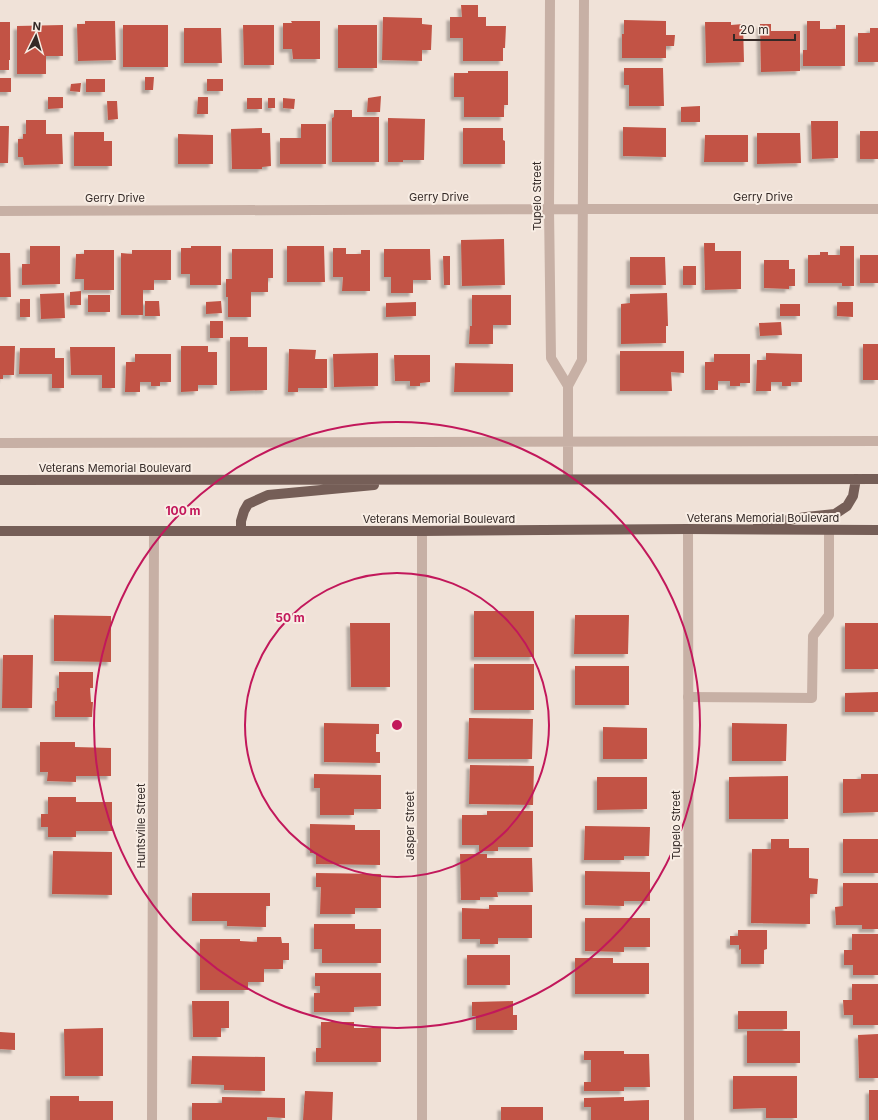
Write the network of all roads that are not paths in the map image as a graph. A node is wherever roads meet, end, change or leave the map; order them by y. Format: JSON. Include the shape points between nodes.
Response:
{"nodes":[{"id":1,"x":550,"y":0,"type":"edge"},
{"id":2,"x":584,"y":0,"type":"edge"},
{"id":3,"x":549,"y":209,"type":"junction"},
{"id":4,"x":583,"y":209,"type":"junction"},
{"id":5,"x":878,"y":209,"type":"edge"},
{"id":6,"x":0,"y":210,"type":"edge"},
{"id":7,"x":568,"y":386,"type":"junction"},
{"id":8,"x":878,"y":441,"type":"edge"},
{"id":9,"x":568,"y":442,"type":"junction"},
{"id":10,"x":0,"y":443,"type":"edge"},
{"id":11,"x":438,"y":479,"type":"junction"},
{"id":12,"x":568,"y":479,"type":"junction"},
{"id":13,"x":856,"y":479,"type":"junction"},
{"id":14,"x":878,"y":479,"type":"edge"},
{"id":15,"x":0,"y":480,"type":"edge"},
{"id":16,"x":688,"y":529,"type":"junction"},
{"id":17,"x":729,"y":529,"type":"junction"},
{"id":18,"x":829,"y":530,"type":"junction"},
{"id":19,"x":878,"y":530,"type":"edge"},
{"id":20,"x":0,"y":531,"type":"edge"},
{"id":21,"x":242,"y":531,"type":"junction"},
{"id":22,"x":422,"y":531,"type":"junction"},
{"id":23,"x":154,"y":532,"type":"junction"},
{"id":24,"x":688,"y":697,"type":"junction"},
{"id":25,"x":152,"y":1120,"type":"edge"},
{"id":26,"x":422,"y":1120,"type":"edge"},
{"id":27,"x":689,"y":1120,"type":"edge"}],
"edges":[{"from":1,"to":3,"type":"street","name":"Tupelo Street"},
{"from":2,"to":4,"type":"street"},
{"from":3,"to":4,"type":"street","name":"Gerry Drive"},
{"from":3,"to":6,"type":"street","name":"Gerry Drive"},
{"from":3,"to":7,"type":"street","name":"Tupelo Street","via":[[551,358]]},
{"from":4,"to":5,"type":"street","name":"Gerry Drive"},
{"from":4,"to":7,"type":"street","via":[[582,360]]},
{"from":7,"to":9,"type":"street"},
{"from":8,"to":9,"type":"street"},
{"from":9,"to":10,"type":"street"},
{"from":9,"to":12,"type":"street"},
{"from":11,"to":12,"type":"main road","name":"Veterans Memorial Boulevard"},
{"from":11,"to":15,"type":"main road","name":"Veterans Memorial Boulevard"},
{"from":11,"to":21,"type":"main road","via":[[268,495],[248,504],[241,520]]},
{"from":12,"to":13,"type":"main road","name":"Veterans Memorial Boulevard"},
{"from":13,"to":14,"type":"main road","name":"Veterans Memorial Boulevard"},
{"from":13,"to":17,"type":"main road","via":[[854,496],[847,506],[835,514]]},
{"from":16,"to":17,"type":"main road","name":"Veterans Memorial Boulevard"},
{"from":16,"to":22,"type":"main road","name":"Veterans Memorial Boulevard"},
{"from":16,"to":24,"type":"street","name":"Tupelo Street"},
{"from":17,"to":18,"type":"main road","name":"Veterans Memorial Boulevard"},
{"from":18,"to":19,"type":"main road","name":"Veterans Memorial Boulevard"},
{"from":18,"to":24,"type":"street","via":[[829,615],[813,636],[812,698]]},
{"from":20,"to":23,"type":"main road","name":"Veterans Memorial Boulevard"},
{"from":21,"to":22,"type":"main road","name":"Veterans Memorial Boulevard"},
{"from":21,"to":23,"type":"main road","name":"Veterans Memorial Boulevard"},
{"from":22,"to":26,"type":"street","name":"Jasper Street"},
{"from":23,"to":25,"type":"street","name":"Huntsville Street"},
{"from":24,"to":27,"type":"street","name":"Tupelo Street"}]}
